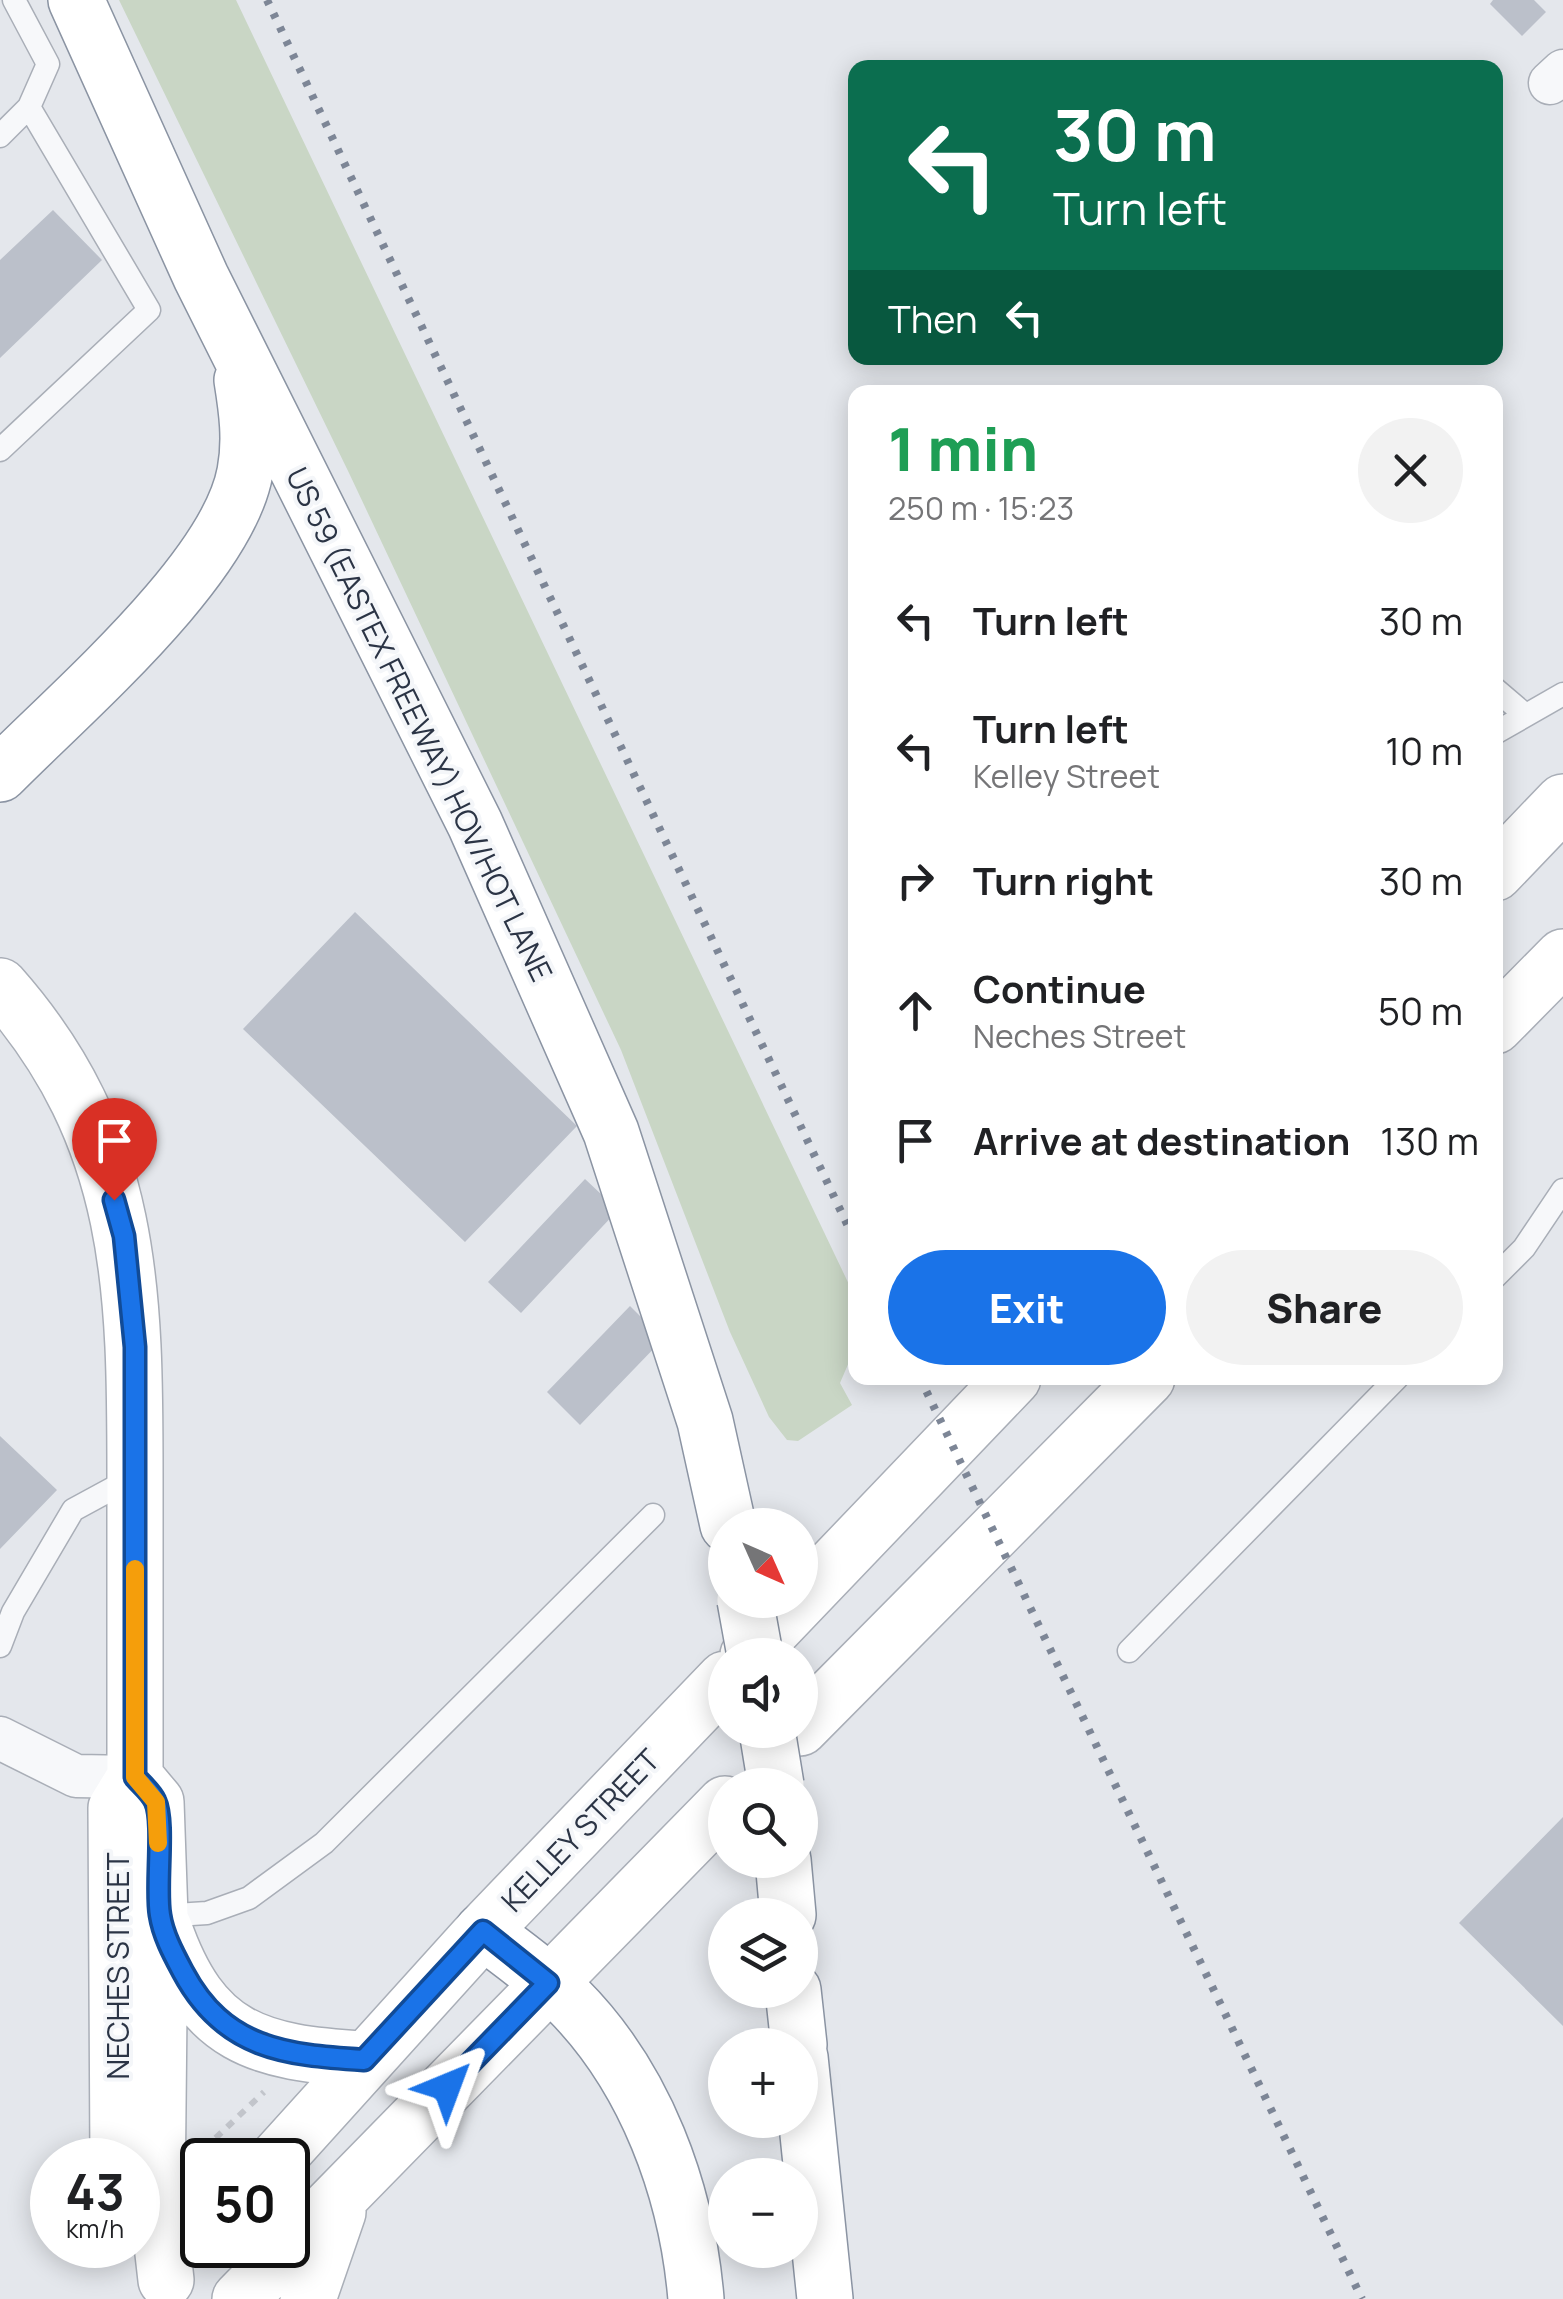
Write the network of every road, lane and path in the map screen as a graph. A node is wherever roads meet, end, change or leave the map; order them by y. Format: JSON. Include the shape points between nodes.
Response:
{"nodes":[{"id":1,"x":14,"y":0,"type":"edge"},
{"id":2,"x":76,"y":0,"type":"edge"},
{"id":3,"x":29,"y":107,"type":"junction"},
{"id":4,"x":0,"y":136,"type":"edge"},
{"id":5,"x":237,"y":348,"type":"junction"},
{"id":6,"x":0,"y":450,"type":"edge"},
{"id":7,"x":1563,"y":694,"type":"edge"},
{"id":8,"x":1503,"y":696,"type":"edge"},
{"id":9,"x":1523,"y":713,"type":"junction"},
{"id":10,"x":1503,"y":727,"type":"edge"},
{"id":11,"x":0,"y":774,"type":"edge"},
{"id":12,"x":1563,"y":802,"type":"edge"},
{"id":13,"x":1503,"y":866,"type":"edge"},
{"id":14,"x":1563,"y":957,"type":"edge"},
{"id":15,"x":0,"y":986,"type":"edge"},
{"id":16,"x":1503,"y":1018,"type":"edge"},
{"id":17,"x":1563,"y":1190,"type":"edge"},
{"id":18,"x":1503,"y":1269,"type":"edge"},
{"id":19,"x":1006,"y":1385,"type":"edge"},
{"id":20,"x":1140,"y":1385,"type":"edge"},
{"id":21,"x":1390,"y":1385,"type":"edge"},
{"id":22,"x":135,"y":1476,"type":"junction"},
{"id":23,"x":724,"y":1508,"type":"edge"},
{"id":24,"x":653,"y":1515,"type":"dead end"},
{"id":25,"x":767,"y":1638,"type":"edge"},
{"id":26,"x":0,"y":1646,"type":"edge"},
{"id":27,"x":1129,"y":1652,"type":"dead end"},
{"id":28,"x":708,"y":1697,"type":"edge"},
{"id":29,"x":818,"y":1710,"type":"edge"},
{"id":30,"x":0,"y":1738,"type":"edge"},
{"id":31,"x":780,"y":1748,"type":"edge"},
{"id":32,"x":761,"y":1768,"type":"edge"},
{"id":33,"x":135,"y":1777,"type":"junction"},
{"id":34,"x":708,"y":1821,"type":"edge"},
{"id":35,"x":160,"y":1916,"type":"junction"},
{"id":36,"x":483,"y":1931,"type":"junction"},
{"id":37,"x":548,"y":1983,"type":"junction"},
{"id":38,"x":797,"y":2024,"type":"edge"},
{"id":39,"x":364,"y":2060,"type":"junction"},
{"id":40,"x":265,"y":2090,"type":"dead end"},
{"id":41,"x":118,"y":2138,"type":"edge"},
{"id":42,"x":216,"y":2138,"type":"edge"},
{"id":43,"x":295,"y":2138,"type":"edge"},
{"id":44,"x":346,"y":2191,"type":"junction"},
{"id":45,"x":167,"y":2272,"type":"edge"},
{"id":46,"x":240,"y":2299,"type":"edge"},
{"id":47,"x":308,"y":2299,"type":"edge"},
{"id":48,"x":696,"y":2299,"type":"edge"},
{"id":49,"x":825,"y":2299,"type":"edge"}],
"edges":[{"from":1,"to":3,"type":"lane","via":[[48,64]]},
{"from":2,"to":5,"type":"main road","name":"US 59 (EASTEX FREEWAY) HOV/HOT LANE"},
{"from":3,"to":4,"type":"lane"},
{"from":3,"to":6,"type":"lane","via":[[149,310]]},
{"from":5,"to":11,"type":"main road","via":[[249,421],[245,475],[221,530],[152,621]]},
{"from":5,"to":23,"type":"main road","name":"US 59 (EASTEX FREEWAY) HOV/HOT LANE","via":[[475,824],[611,1132],[704,1421]]},
{"from":7,"to":9,"type":"lane"},
{"from":8,"to":9,"type":"lane"},
{"from":9,"to":10,"type":"lane"},
{"from":12,"to":13,"type":"main road"},
{"from":14,"to":16,"type":"main road"},
{"from":15,"to":22,"type":"main road","name":"NECHES STREET","via":[[38,1030],[92,1128],[124,1236],[135,1347]]},
{"from":17,"to":18,"type":"lane"},
{"from":19,"to":25,"type":"main road"},
{"from":20,"to":29,"type":"main road"},
{"from":21,"to":27,"type":"lane"},
{"from":22,"to":26,"type":"lane","via":[[73,1510]]},
{"from":22,"to":33,"type":"main road","name":"NECHES STREET"},
{"from":24,"to":35,"type":"lane","via":[[324,1843],[249,1898],[207,1913]]},
{"from":28,"to":36,"type":"main road","name":"KELLEY STREET"},
{"from":30,"to":33,"type":"street","via":[[76,1776]]},
{"from":31,"to":32,"type":"main road"},
{"from":33,"to":35,"type":"main road","name":"NECHES STREET","via":[[156,1802]]},
{"from":33,"to":41,"type":"main road","name":"NECHES STREET","via":[[116,1808]]},
{"from":34,"to":37,"type":"main road"},
{"from":35,"to":39,"type":"main road","via":[[196,1997],[228,2027],[258,2045],[299,2056]]},
{"from":35,"to":45,"type":"main road","name":"NECHES STREET","via":[[157,2201]]},
{"from":36,"to":37,"type":"main road"},
{"from":36,"to":39,"type":"main road","name":"KELLEY STREET"},
{"from":37,"to":44,"type":"main road"},
{"from":37,"to":48,"type":"main road","via":[[588,2023],[666,2154],[691,2238]]},
{"from":38,"to":49,"type":"main road"},
{"from":39,"to":43,"type":"main road","name":"KELLEY STREET"},
{"from":40,"to":42,"type":"path"},
{"from":44,"to":46,"type":"main road"},
{"from":44,"to":47,"type":"main road"}]}
